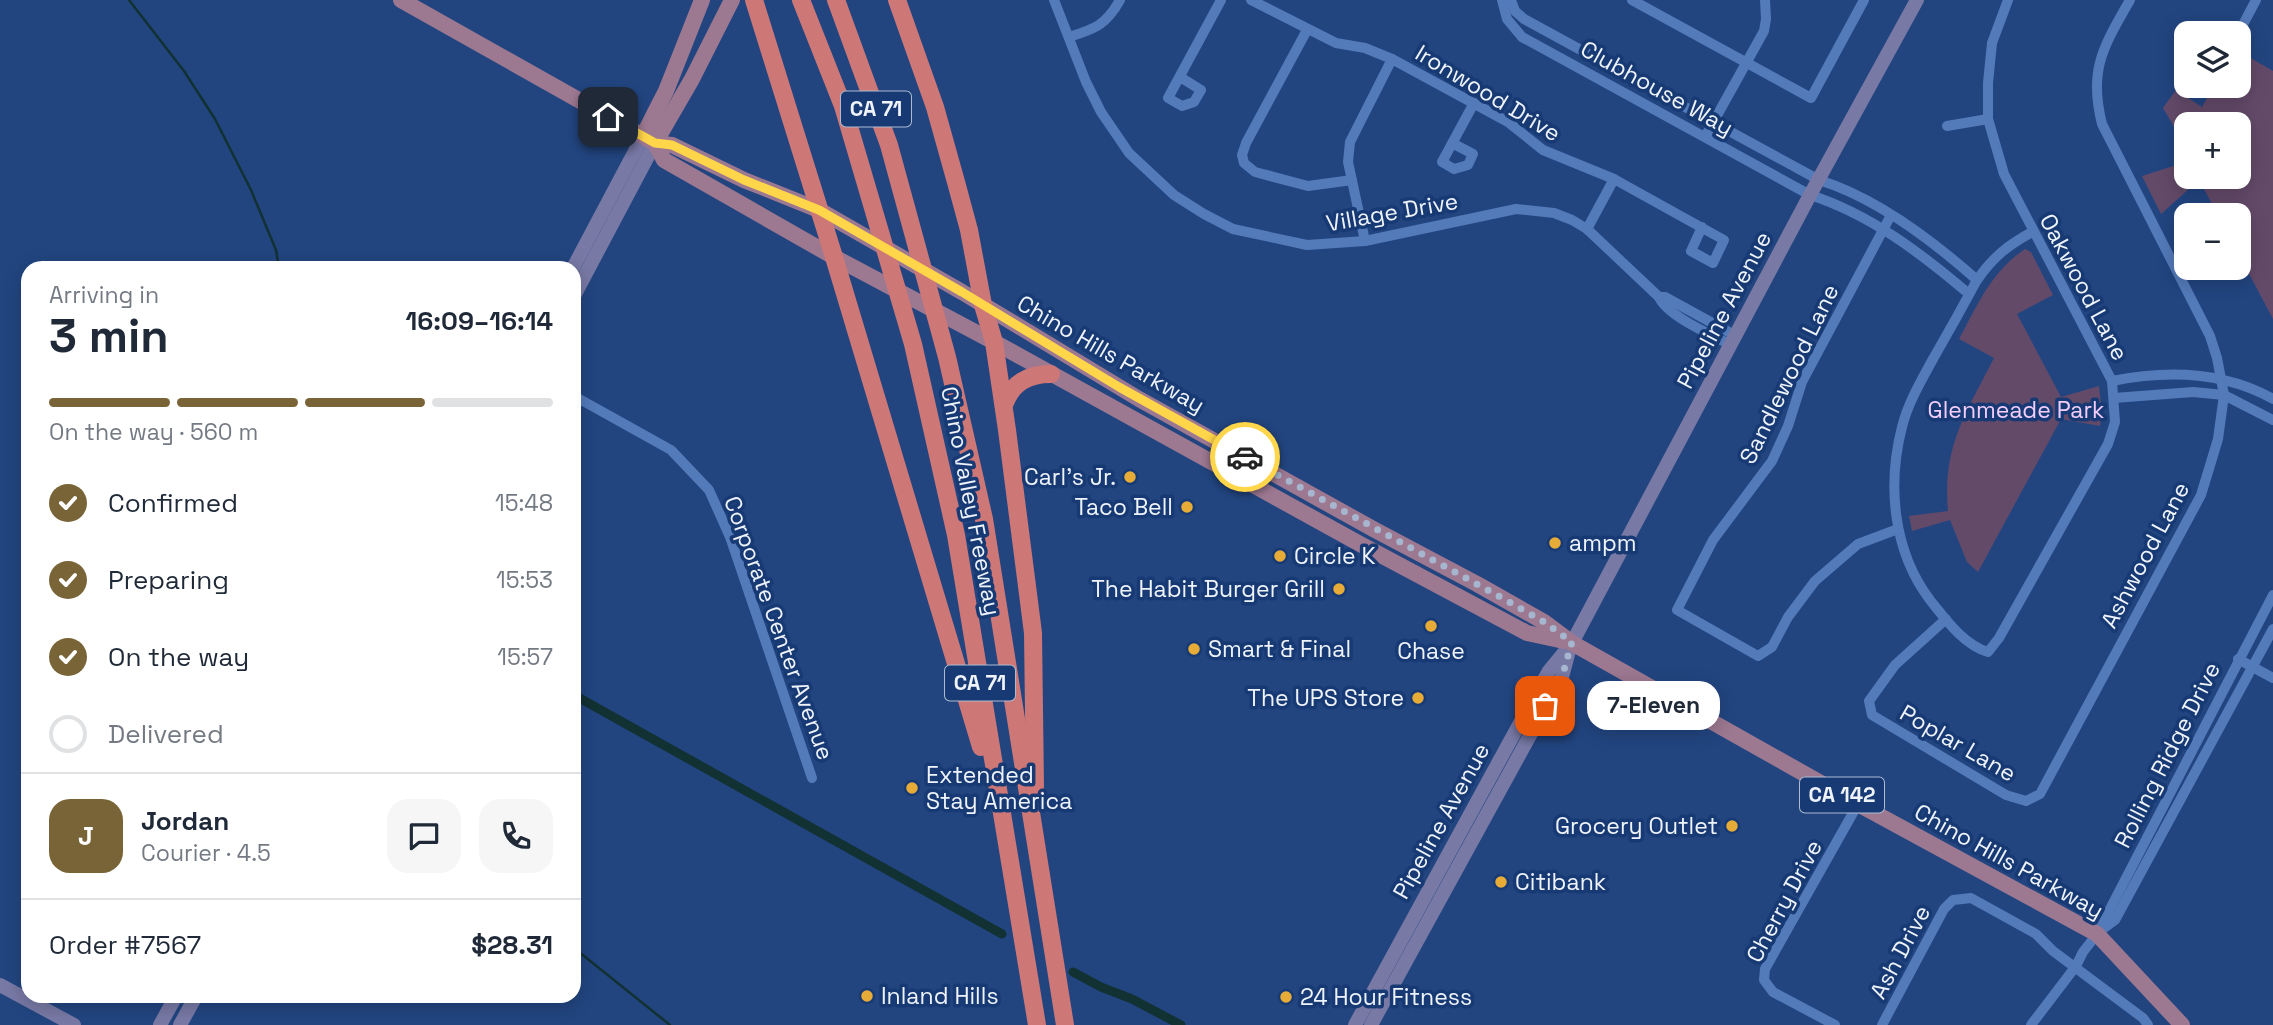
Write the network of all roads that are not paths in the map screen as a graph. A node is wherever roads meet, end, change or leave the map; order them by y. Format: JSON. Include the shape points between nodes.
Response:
{"nodes":[{"id":1,"x":401,"y":0,"type":"edge"},
{"id":2,"x":702,"y":0,"type":"edge"},
{"id":3,"x":732,"y":0,"type":"edge"},
{"id":4,"x":754,"y":0,"type":"edge"},
{"id":5,"x":801,"y":0,"type":"edge"},
{"id":6,"x":836,"y":0,"type":"edge"},
{"id":7,"x":897,"y":0,"type":"edge"},
{"id":8,"x":1054,"y":0,"type":"edge"},
{"id":9,"x":1120,"y":0,"type":"edge"},
{"id":10,"x":1221,"y":0,"type":"edge"},
{"id":11,"x":1251,"y":0,"type":"edge"},
{"id":12,"x":1502,"y":0,"type":"edge"},
{"id":13,"x":1511,"y":0,"type":"edge"},
{"id":14,"x":1632,"y":0,"type":"edge"},
{"id":15,"x":1765,"y":0,"type":"edge"},
{"id":16,"x":1864,"y":0,"type":"edge"},
{"id":17,"x":1917,"y":0,"type":"edge"},
{"id":18,"x":2008,"y":0,"type":"edge"},
{"id":19,"x":2130,"y":0,"type":"edge"},
{"id":20,"x":2256,"y":0,"type":"edge"},
{"id":21,"x":2245,"y":21,"type":"edge"},
{"id":22,"x":1307,"y":30,"type":"junction"},
{"id":23,"x":1069,"y":37,"type":"junction"},
{"id":24,"x":1392,"y":59,"type":"junction"},
{"id":25,"x":1748,"y":63,"type":"junction"},
{"id":26,"x":1180,"y":77,"type":"dead end"},
{"id":27,"x":1474,"y":103,"type":"junction"},
{"id":28,"x":1988,"y":119,"type":"junction"},
{"id":29,"x":1713,"y":123,"type":"junction"},
{"id":30,"x":1947,"y":126,"type":"dead end"},
{"id":31,"x":1705,"y":137,"type":"junction"},
{"id":32,"x":649,"y":140,"type":"junction"},
{"id":33,"x":1452,"y":143,"type":"dead end"},
{"id":34,"x":1614,"y":179,"type":"junction"},
{"id":35,"x":1352,"y":180,"type":"junction"},
{"id":36,"x":1819,"y":180,"type":"junction"},
{"id":37,"x":1811,"y":195,"type":"junction"},
{"id":38,"x":819,"y":210,"type":"junction"},
{"id":39,"x":1891,"y":215,"type":"junction"},
{"id":40,"x":1702,"y":227,"type":"dead end"},
{"id":41,"x":1587,"y":229,"type":"junction"},
{"id":42,"x":1883,"y":230,"type":"junction"},
{"id":43,"x":2034,"y":232,"type":"junction"},
{"id":44,"x":1365,"y":241,"type":"junction"},
{"id":45,"x":834,"y":257,"type":"junction"},
{"id":46,"x":577,"y":261,"type":"edge"},
{"id":47,"x":1977,"y":280,"type":"junction"},
{"id":48,"x":581,"y":281,"type":"edge"},
{"id":49,"x":1969,"y":294,"type":"junction"},
{"id":50,"x":983,"y":305,"type":"junction"},
{"id":51,"x":1734,"y":341,"type":"junction"},
{"id":52,"x":994,"y":342,"type":"junction"},
{"id":53,"x":1051,"y":373,"type":"junction"},
{"id":54,"x":2221,"y":378,"type":"junction"},
{"id":55,"x":2112,"y":381,"type":"junction"},
{"id":56,"x":2224,"y":395,"type":"junction"},
{"id":57,"x":2114,"y":398,"type":"junction"},
{"id":58,"x":2273,"y":399,"type":"edge"},
{"id":59,"x":581,"y":400,"type":"edge"},
{"id":60,"x":1004,"y":405,"type":"junction"},
{"id":61,"x":2273,"y":419,"type":"edge"},
{"id":62,"x":1898,"y":529,"type":"junction"},
{"id":63,"x":2273,"y":595,"type":"edge"},
{"id":64,"x":1946,"y":620,"type":"junction"},
{"id":65,"x":2273,"y":629,"type":"edge"},
{"id":66,"x":1572,"y":642,"type":"junction"},
{"id":67,"x":2238,"y":659,"type":"junction"},
{"id":68,"x":2252,"y":667,"type":"junction"},
{"id":69,"x":2273,"y":678,"type":"edge"},
{"id":70,"x":812,"y":778,"type":"dead end"},
{"id":71,"x":2026,"y":801,"type":"joint"},
{"id":72,"x":1858,"y":804,"type":"junction"},
{"id":73,"x":1001,"y":813,"type":"junction"},
{"id":74,"x":1035,"y":846,"type":"junction"},
{"id":75,"x":2097,"y":934,"type":"junction"},
{"id":76,"x":2076,"y":966,"type":"junction"},
{"id":77,"x":0,"y":985,"type":"edge"},
{"id":78,"x":21,"y":996,"type":"edge"},
{"id":79,"x":34,"y":1003,"type":"edge"},
{"id":80,"x":172,"y":1003,"type":"edge"},
{"id":81,"x":192,"y":1003,"type":"edge"},
{"id":82,"x":75,"y":1025,"type":"edge"},
{"id":83,"x":160,"y":1025,"type":"edge"},
{"id":84,"x":180,"y":1025,"type":"edge"},
{"id":85,"x":1037,"y":1025,"type":"edge"},
{"id":86,"x":1065,"y":1025,"type":"edge"},
{"id":87,"x":1355,"y":1025,"type":"edge"},
{"id":88,"x":1371,"y":1025,"type":"edge"},
{"id":89,"x":1835,"y":1025,"type":"edge"},
{"id":90,"x":1882,"y":1025,"type":"edge"},
{"id":91,"x":2031,"y":1025,"type":"edge"},
{"id":92,"x":2148,"y":1025,"type":"edge"},
{"id":93,"x":2182,"y":1025,"type":"edge"}],
"edges":[{"from":1,"to":32,"type":"main road","name":"Chino Hills Parkway"},
{"from":2,"to":32,"type":"main road"},
{"from":3,"to":32,"type":"main road","via":[[692,79]]},
{"from":4,"to":38,"type":"highway"},
{"from":5,"to":73,"type":"highway","name":"Chino Valley Freeway","number":"CA 71","via":[[843,106],[913,344],[956,535]]},
{"from":6,"to":74,"type":"highway","name":"Chino Valley Freeway","number":"CA 71","via":[[889,145],[947,357],[984,519]]},
{"from":7,"to":50,"type":"highway","via":[[935,107],[970,230]]},
{"from":8,"to":23,"type":"street","name":"Village Drive"},
{"from":9,"to":23,"type":"street","via":[[1095,29]]},
{"from":10,"to":26,"type":"street"},
{"from":11,"to":22,"type":"street","name":"Ironwood Drive"},
{"from":12,"to":31,"type":"street","name":"Clubhouse Way","via":[[1507,19],[1522,37]]},
{"from":13,"to":29,"type":"street","name":"Clubhouse Way","via":[[1524,19]]},
{"from":14,"to":25,"type":"street"},
{"from":15,"to":25,"type":"street","via":[[1764,32]]},
{"from":16,"to":25,"type":"street","via":[[1811,99]]},
{"from":17,"to":36,"type":"main road","name":"Pipeline Avenue"},
{"from":18,"to":28,"type":"street","name":"Oakwood Lane","via":[[1993,43]]},
{"from":19,"to":54,"type":"street","name":"Ashwood Lane","via":[[2104,47],[2097,74],[2102,124],[2210,336]]},
{"from":20,"to":21,"type":"street"},
{"from":22,"to":24,"type":"street","name":"Ironwood Drive"},
{"from":22,"to":35,"type":"street","via":[[1246,143],[1244,163],[1255,172],[1308,186]]},
{"from":23,"to":44,"type":"street","name":"Village Drive","via":[[1101,112],[1129,153],[1174,195],[1233,229],[1307,245]]},
{"from":24,"to":27,"type":"street","name":"Ironwood Drive"},
{"from":24,"to":35,"type":"street","via":[[1350,142]]},
{"from":25,"to":29,"type":"street"},
{"from":27,"to":33,"type":"street"},
{"from":27,"to":34,"type":"street","name":"Ironwood Drive","via":[[1543,150]]},
{"from":28,"to":30,"type":"street"},
{"from":28,"to":43,"type":"street","name":"Oakwood Lane","via":[[2004,174]]},
{"from":29,"to":31,"type":"street"},
{"from":29,"to":36,"type":"street","name":"Clubhouse Way"},
{"from":31,"to":37,"type":"street","name":"Clubhouse Way"},
{"from":32,"to":38,"type":"main road","name":"Chino Hills Parkway","via":[[672,145]]},
{"from":32,"to":45,"type":"main road","name":"Chino Hills Parkway","via":[[664,160]]},
{"from":32,"to":46,"type":"main road"},
{"from":32,"to":48,"type":"main road"},
{"from":34,"to":40,"type":"street","name":"Ironwood Drive"},
{"from":34,"to":41,"type":"street"},
{"from":35,"to":44,"type":"street"},
{"from":36,"to":37,"type":"main road","name":"Pipeline Avenue"},
{"from":36,"to":39,"type":"street","name":"Clubhouse Way"},
{"from":37,"to":42,"type":"street","name":"Clubhouse Way"},
{"from":37,"to":51,"type":"main road","name":"Pipeline Avenue"},
{"from":38,"to":45,"type":"highway"},
{"from":38,"to":50,"type":"main road","name":"Chino Hills Parkway","number":"CA 142"},
{"from":39,"to":42,"type":"street","name":"Sandlewood Lane"},
{"from":39,"to":47,"type":"street","name":"Clubhouse Way","via":[[1934,243]]},
{"from":41,"to":44,"type":"street","name":"Village Drive","via":[[1555,213],[1516,209]]},
{"from":41,"to":51,"type":"street","name":"Village Drive","via":[[1667,309]]},
{"from":42,"to":49,"type":"street","name":"Clubhouse Way"},
{"from":42,"to":62,"type":"street","name":"Sandlewood Lane","via":[[1802,382],[1772,461],[1713,540],[1677,610],[1758,656],[1772,647],[1815,581],[1858,544]]},
{"from":43,"to":47,"type":"street","via":[[2007,246]]},
{"from":43,"to":55,"type":"street","name":"Oakwood Lane"},
{"from":45,"to":52,"type":"main road","name":"Chino Hills Parkway","number":"CA 142"},
{"from":45,"to":73,"type":"highway"},
{"from":47,"to":49,"type":"street"},
{"from":49,"to":62,"type":"street","via":[[1902,426],[1894,492]]},
{"from":50,"to":52,"type":"highway"},
{"from":50,"to":66,"type":"main road","name":"Chino Hills Parkway","number":"CA 142","via":[[1139,399],[1544,622]]},
{"from":51,"to":66,"type":"main road","name":"Pipeline Avenue"},
{"from":52,"to":53,"type":"main road","name":"Chino Hills Parkway","number":"CA 142"},
{"from":52,"to":60,"type":"highway"},
{"from":53,"to":60,"type":"highway","via":[[1016,384]]},
{"from":53,"to":66,"type":"main road","name":"Chino Hills Parkway","number":"CA 142","via":[[1527,632]]},
{"from":54,"to":55,"type":"street","via":[[2172,375]]},
{"from":54,"to":56,"type":"street","name":"Ashwood Lane"},
{"from":54,"to":58,"type":"street"},
{"from":55,"to":57,"type":"street","name":"Oakwood Lane"},
{"from":56,"to":57,"type":"street","via":[[2193,392]]},
{"from":56,"to":61,"type":"street"},
{"from":56,"to":71,"type":"street","name":"Ashwood Lane","via":[[2218,439],[2201,495],[2040,794]]},
{"from":57,"to":64,"type":"street","name":"Oakwood Lane","via":[[2115,422],[2108,444],[1999,638],[1988,652],[1975,648]]},
{"from":59,"to":70,"type":"street","name":"Corporate Center Avenue","via":[[671,450],[709,490],[730,537]]},
{"from":60,"to":74,"type":"highway","via":[[1033,633]]},
{"from":62,"to":64,"type":"street","via":[[1918,580]]},
{"from":63,"to":67,"type":"street","name":"Rolling Ridge Drive"},
{"from":64,"to":71,"type":"street","name":"Poplar Lane","via":[[1895,666],[1869,701],[1872,715],[2006,795]]},
{"from":65,"to":68,"type":"street","name":"Rolling Ridge Drive"},
{"from":66,"to":72,"type":"main road","name":"Chino Hills Parkway","number":"CA 142"},
{"from":66,"to":87,"type":"main road","name":"Pipeline Avenue","via":[[1532,701]]},
{"from":66,"to":88,"type":"main road","name":"Pipeline Avenue","via":[[1562,677]]},
{"from":67,"to":68,"type":"street"},
{"from":67,"to":75,"type":"street","name":"Rolling Ridge Drive"},
{"from":68,"to":69,"type":"street"},
{"from":68,"to":75,"type":"street","name":"Rolling Ridge Drive","via":[[2115,920]]},
{"from":72,"to":75,"type":"main road","name":"Chino Hills Parkway","number":"CA 142"},
{"from":72,"to":89,"type":"street","name":"Cherry Drive","via":[[1765,969],[1764,980],[1773,992]]},
{"from":73,"to":85,"type":"highway","name":"Chino Valley Freeway","number":"CA 71"},
{"from":74,"to":86,"type":"highway","name":"Chino Valley Freeway","number":"CA 71"},
{"from":75,"to":76,"type":"street","name":"Rolling Ridge Drive"},
{"from":75,"to":93,"type":"main road","name":"Chino Hills Parkway","number":"CA 142"},
{"from":76,"to":90,"type":"street","name":"Ash Drive","via":[[2036,934],[1971,898],[1953,900]]},
{"from":76,"to":91,"type":"street","name":"Rolling Ridge Drive"},
{"from":76,"to":92,"type":"street"},
{"from":77,"to":78,"type":"main road"},
{"from":79,"to":82,"type":"main road"},
{"from":80,"to":83,"type":"main road"},
{"from":81,"to":84,"type":"main road"}]}
